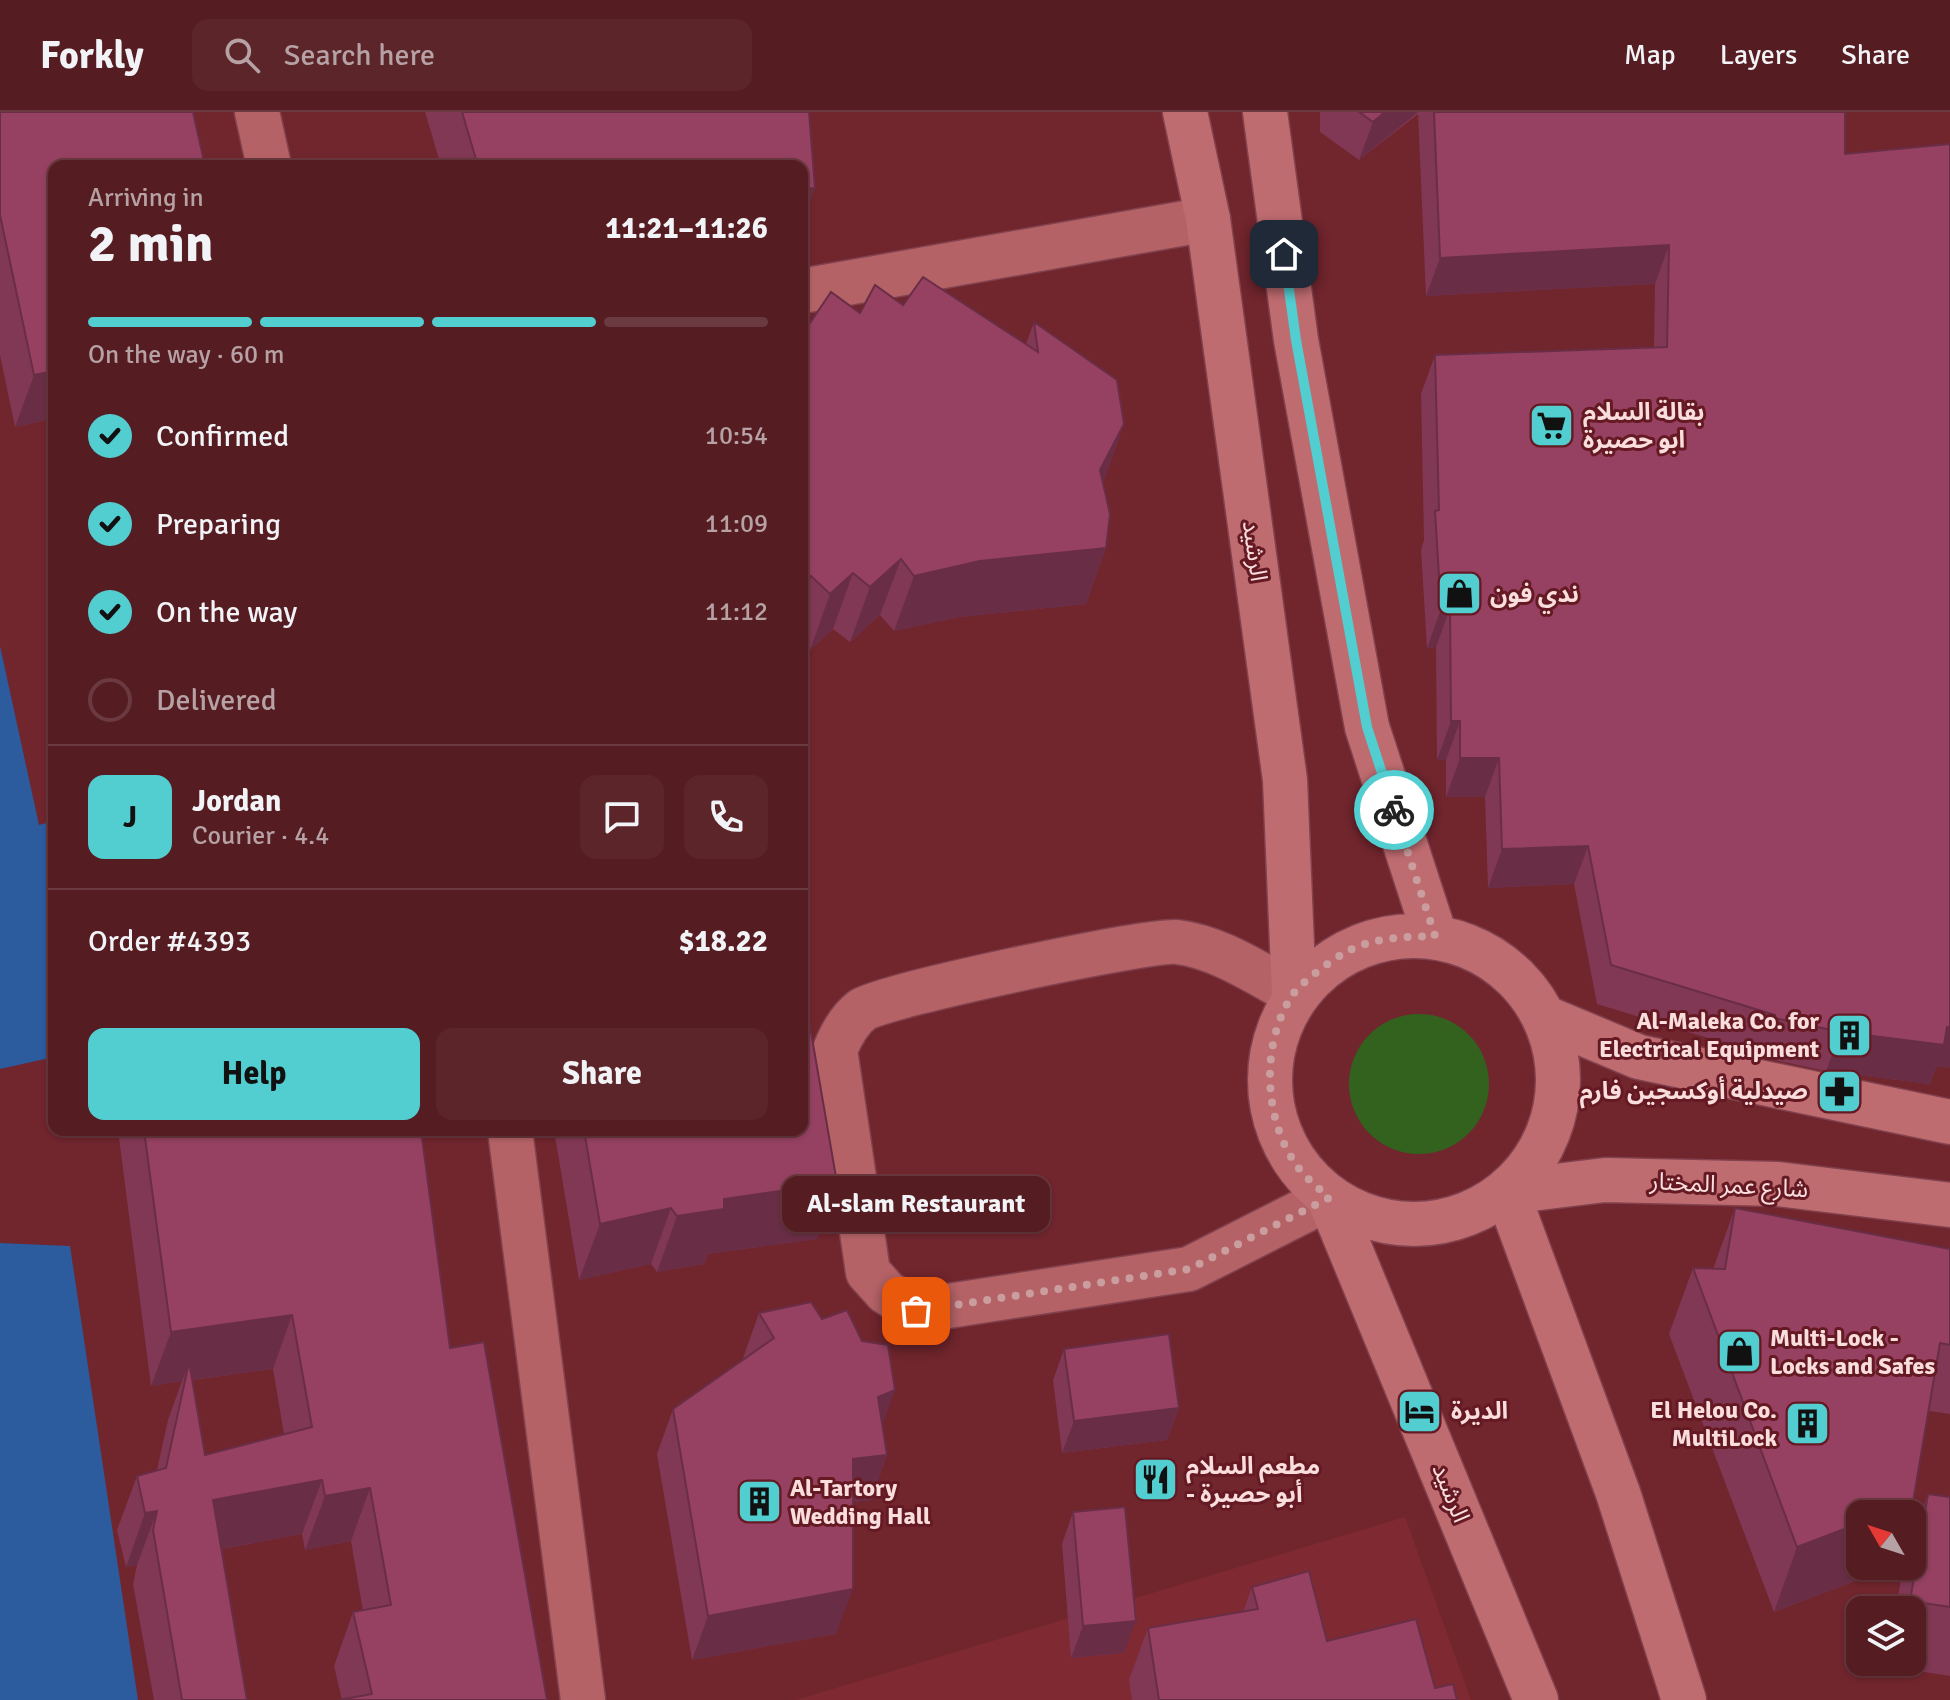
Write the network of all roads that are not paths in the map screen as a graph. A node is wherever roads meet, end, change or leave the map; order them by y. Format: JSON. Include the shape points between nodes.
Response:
{"nodes":[{"id":1,"x":257,"y":112,"type":"edge"},
{"id":2,"x":1185,"y":112,"type":"edge"},
{"id":3,"x":1265,"y":112,"type":"edge"},
{"id":4,"x":268,"y":160,"type":"edge"},
{"id":5,"x":1208,"y":219,"type":"junction"},
{"id":6,"x":808,"y":290,"type":"edge"},
{"id":7,"x":1435,"y":936,"type":"junction"},
{"id":8,"x":1294,"y":993,"type":"junction"},
{"id":9,"x":1546,"y":1018,"type":"junction"},
{"id":10,"x":1950,"y":1122,"type":"edge"},
{"id":11,"x":511,"y":1136,"type":"edge"},
{"id":12,"x":1507,"y":1192,"type":"junction"},
{"id":13,"x":1329,"y":1198,"type":"junction"},
{"id":14,"x":1950,"y":1205,"type":"edge"},
{"id":15,"x":583,"y":1700,"type":"edge"},
{"id":16,"x":1536,"y":1700,"type":"edge"},
{"id":17,"x":1684,"y":1700,"type":"edge"}],
"edges":[{"from":1,"to":4,"type":"street"},
{"from":2,"to":5,"type":"main road","name":"الرشيد"},
{"from":3,"to":7,"type":"main road","via":[[1296,340],[1367,727]]},
{"from":5,"to":6,"type":"street"},
{"from":5,"to":8,"type":"main road","name":"الرشيد","via":[[1285,780]]},
{"from":7,"to":8,"type":"main road","via":[[1388,937],[1342,954]]},
{"from":7,"to":9,"type":"main road","via":[[1481,950],[1519,979]]},
{"from":8,"to":13,"type":"main road","via":[[1269,1073],[1274,1121],[1295,1164]]},
{"from":8,"to":13,"type":"street","via":[[1209,949],[1175,942],[1014,969],[864,1008],[835,1050],[868,1272],[886,1292],[916,1311],[1189,1269]]},
{"from":9,"to":10,"type":"main road","via":[[1639,1057]]},
{"from":9,"to":12,"type":"main road","via":[[1559,1064],[1556,1111],[1538,1156]]},
{"from":11,"to":15,"type":"street"},
{"from":12,"to":13,"type":"main road","via":[[1467,1216],[1420,1226],[1372,1220]]},
{"from":12,"to":14,"type":"main road","name":"شارع عمر المختار","via":[[1605,1180],[1778,1184]]},
{"from":12,"to":17,"type":"main road","via":[[1618,1493]]},
{"from":13,"to":16,"type":"main road","name":"الرشيد"}]}
